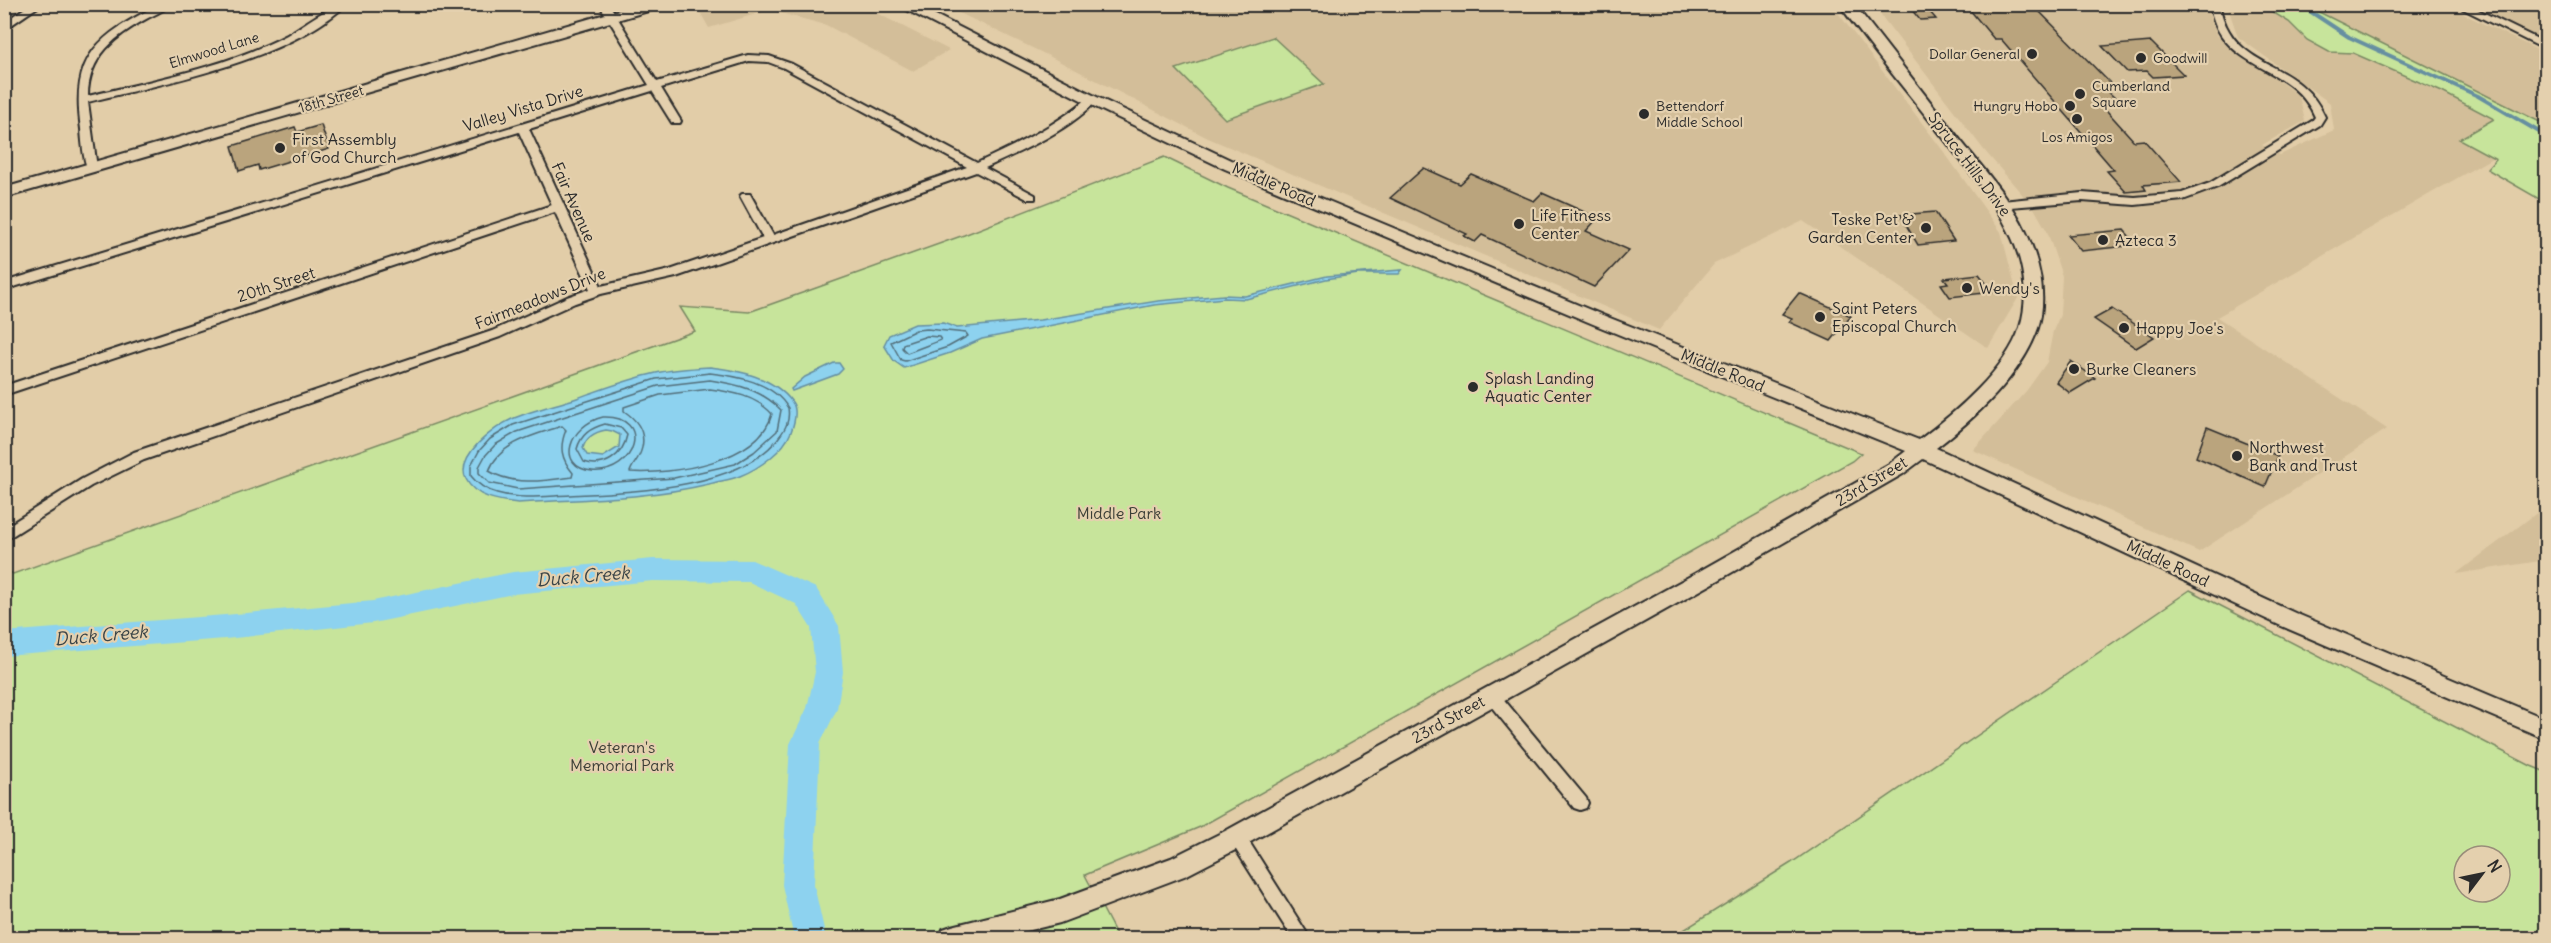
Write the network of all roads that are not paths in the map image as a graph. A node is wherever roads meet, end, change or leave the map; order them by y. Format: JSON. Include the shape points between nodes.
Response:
{"nodes":[{"id":1,"x":38,"y":4,"type":"edge"},
{"id":2,"x":168,"y":4,"type":"edge"},
{"id":3,"x":343,"y":4,"type":"edge"},
{"id":4,"x":657,"y":4,"type":"edge"},
{"id":5,"x":902,"y":4,"type":"edge"},
{"id":6,"x":1846,"y":4,"type":"edge"},
{"id":7,"x":2214,"y":4,"type":"edge"},
{"id":8,"x":2457,"y":4,"type":"edge"},
{"id":9,"x":608,"y":11,"type":"edge"},
{"id":10,"x":4,"y":27,"type":"edge"},
{"id":11,"x":2547,"y":47,"type":"edge"},
{"id":12,"x":655,"y":85,"type":"junction"},
{"id":13,"x":84,"y":100,"type":"junction"},
{"id":14,"x":1092,"y":100,"type":"junction"},
{"id":15,"x":676,"y":121,"type":"dead end"},
{"id":16,"x":522,"y":126,"type":"junction"},
{"id":17,"x":92,"y":168,"type":"junction"},
{"id":18,"x":976,"y":168,"type":"junction"},
{"id":19,"x":4,"y":193,"type":"edge"},
{"id":20,"x":746,"y":196,"type":"dead end"},
{"id":21,"x":1031,"y":198,"type":"dead end"},
{"id":22,"x":2002,"y":205,"type":"junction"},
{"id":23,"x":559,"y":207,"type":"junction"},
{"id":24,"x":769,"y":238,"type":"junction"},
{"id":25,"x":4,"y":285,"type":"edge"},
{"id":26,"x":597,"y":291,"type":"junction"},
{"id":27,"x":4,"y":392,"type":"edge"},
{"id":28,"x":1921,"y":450,"type":"junction"},
{"id":29,"x":4,"y":536,"type":"edge"},
{"id":30,"x":1491,"y":695,"type":"junction"},
{"id":31,"x":2547,"y":729,"type":"edge"},
{"id":32,"x":1580,"y":803,"type":"dead end"},
{"id":33,"x":1237,"y":837,"type":"junction"},
{"id":34,"x":952,"y":939,"type":"edge"},
{"id":35,"x":1302,"y":939,"type":"edge"}],
"edges":[{"from":1,"to":10,"type":"street"},
{"from":2,"to":13,"type":"street","via":[[114,37],[90,60],[83,81]]},
{"from":3,"to":13,"type":"street","name":"Elmwood Lane","via":[[289,38],[258,51]]},
{"from":4,"to":9,"type":"main road","name":"18th Street"},
{"from":5,"to":14,"type":"main road","name":"Middle Road"},
{"from":6,"to":22,"type":"main road","name":"Spruce Hills Drive"},
{"from":7,"to":22,"type":"street","via":[[2229,38],[2312,99],[2320,117],[2316,123],[2214,185],[2183,196],[2135,201],[2082,197]]},
{"from":8,"to":11,"type":"street"},
{"from":9,"to":12,"type":"street"},
{"from":9,"to":17,"type":"main road","name":"18th Street"},
{"from":12,"to":15,"type":"street"},
{"from":12,"to":16,"type":"street","name":"Valley Vista Drive"},
{"from":12,"to":18,"type":"street","name":"Valley Vista Drive","via":[[738,59],[769,58]]},
{"from":13,"to":17,"type":"street"},
{"from":14,"to":18,"type":"street","name":"Fairmeadows Drive","via":[[1026,145]]},
{"from":14,"to":28,"type":"main road","name":"Middle Road","via":[[1241,171]]},
{"from":16,"to":23,"type":"street","name":"Fair Avenue"},
{"from":16,"to":25,"type":"street","name":"Valley Vista Drive"},
{"from":17,"to":19,"type":"main road","name":"18th Street"},
{"from":18,"to":21,"type":"street","name":"Valley Vista Drive"},
{"from":18,"to":24,"type":"street","name":"Fairmeadows Drive"},
{"from":20,"to":24,"type":"street"},
{"from":22,"to":28,"type":"main road","name":"Spruce Hills Drive","via":[[2017,230],[2033,279],[2029,327],[2009,368]]},
{"from":23,"to":26,"type":"street","name":"Fair Avenue"},
{"from":23,"to":27,"type":"street","name":"20th Street"},
{"from":24,"to":26,"type":"street","name":"Fairmeadows Drive","via":[[672,274]]},
{"from":26,"to":29,"type":"street","name":"Fairmeadows Drive","via":[[496,334],[139,456],[76,488]]},
{"from":28,"to":30,"type":"main road","name":"23rd Street","via":[[1896,469],[1703,579]]},
{"from":28,"to":31,"type":"main road","name":"Middle Road","via":[[2287,619]]},
{"from":30,"to":32,"type":"street"},
{"from":30,"to":33,"type":"main road","name":"23rd Street"},
{"from":33,"to":34,"type":"main road","name":"23rd Street","via":[[1178,867],[1092,900]]},
{"from":33,"to":35,"type":"street"}]}
